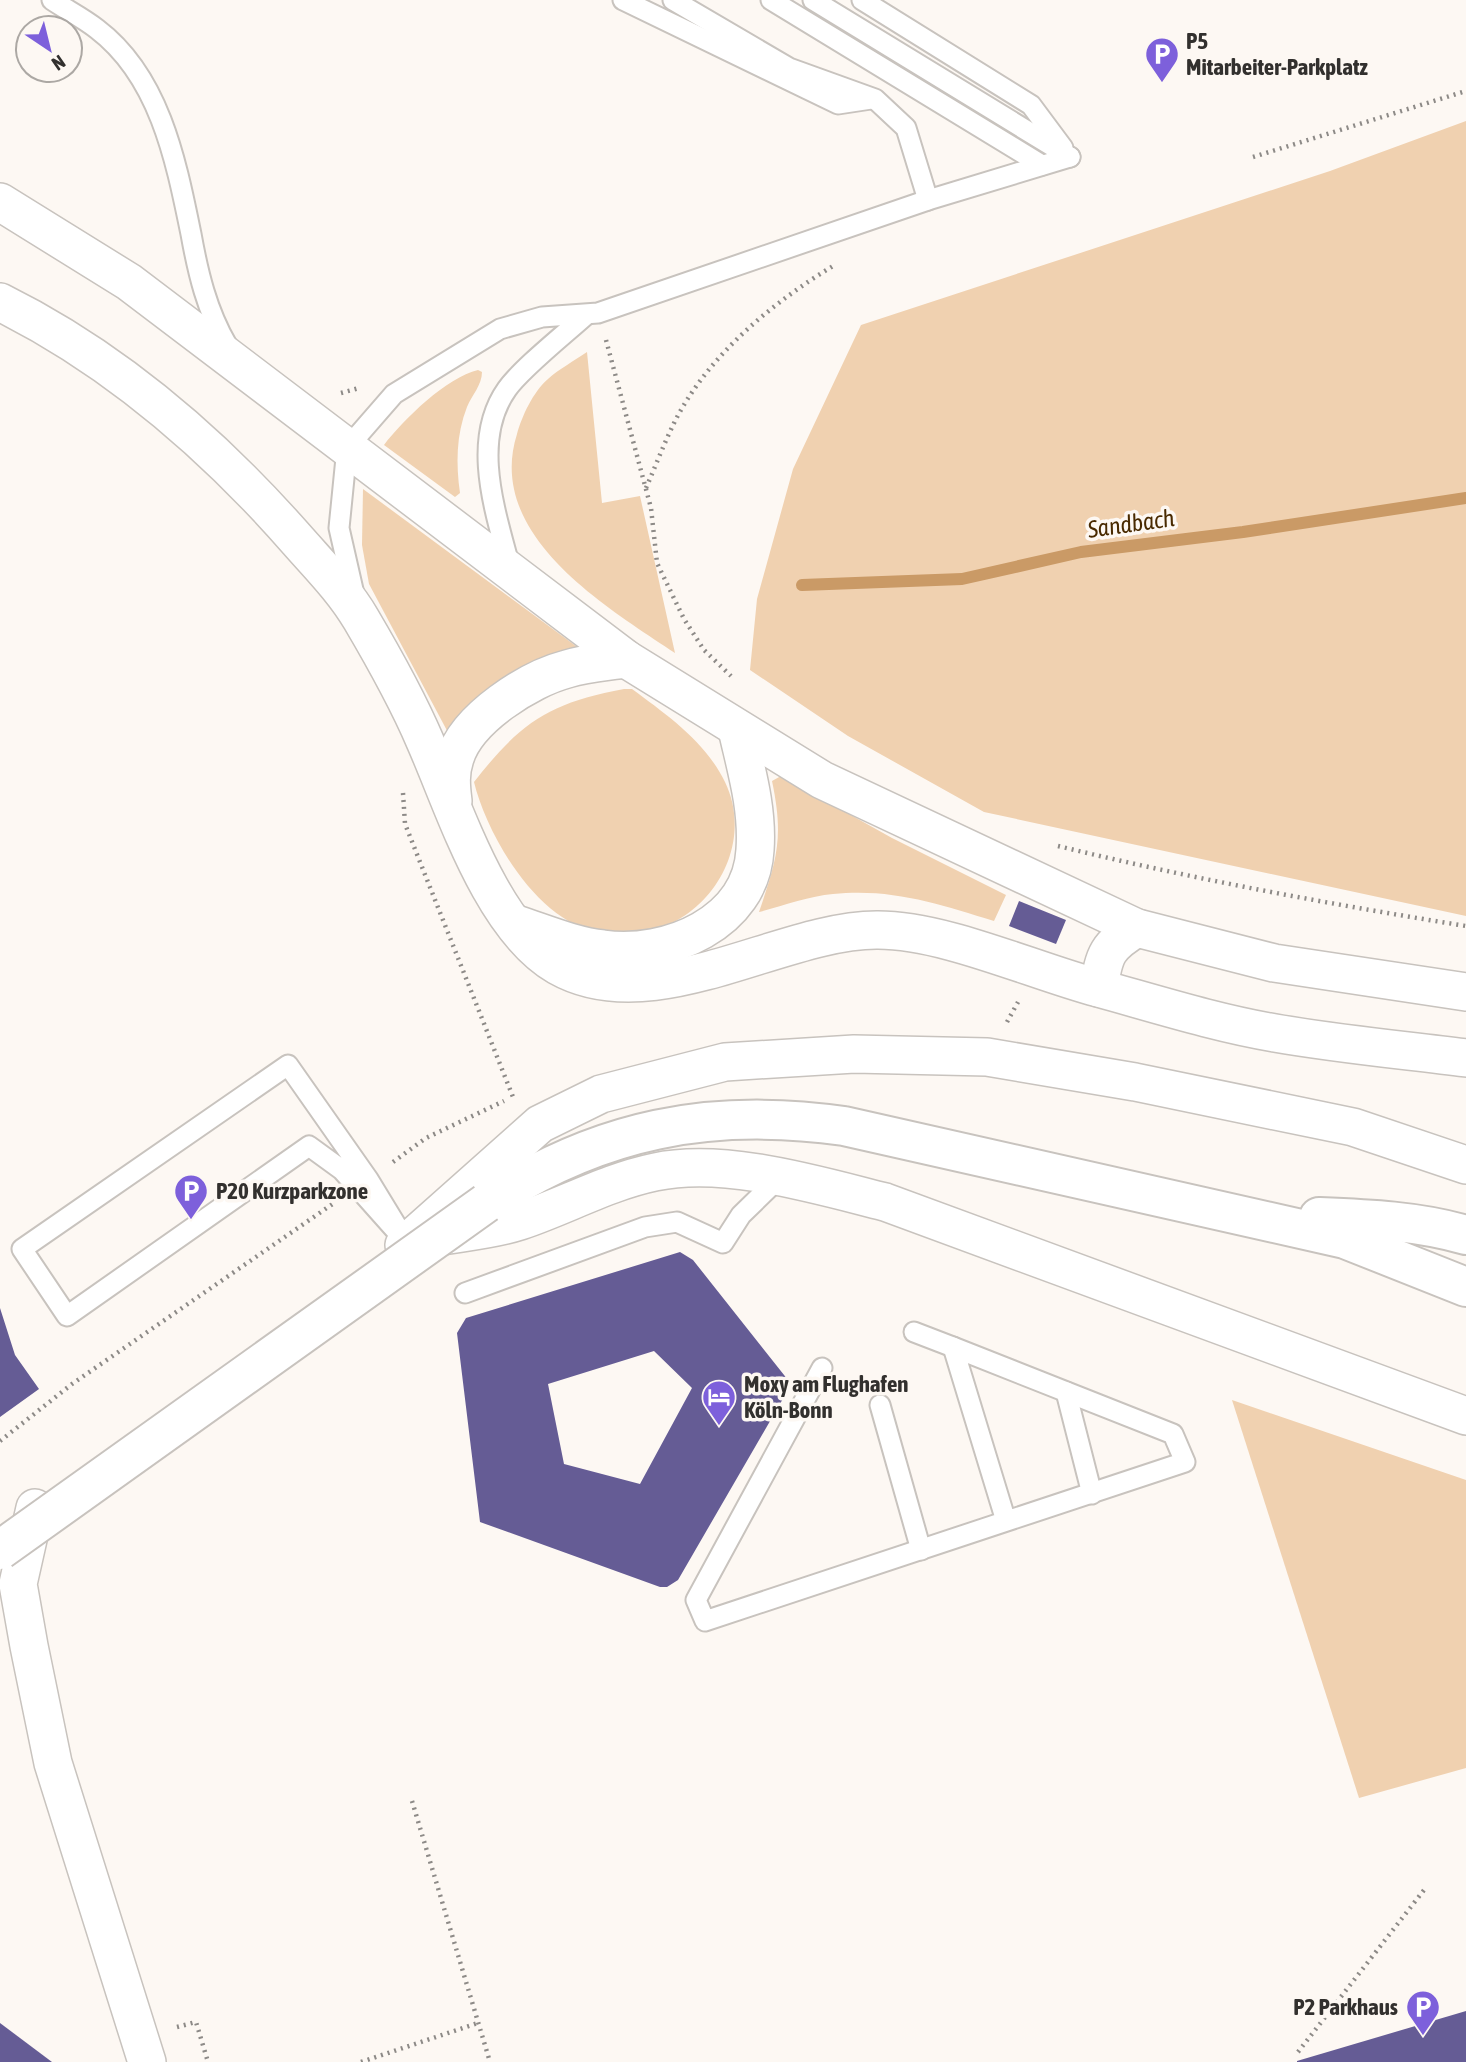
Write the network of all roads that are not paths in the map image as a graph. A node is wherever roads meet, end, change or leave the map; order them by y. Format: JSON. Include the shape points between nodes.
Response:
{"nodes":[{"id":1,"x":52,"y":0,"type":"edge"},
{"id":2,"x":623,"y":0,"type":"edge"},
{"id":3,"x":673,"y":0,"type":"edge"},
{"id":4,"x":771,"y":0,"type":"edge"},
{"id":5,"x":813,"y":0,"type":"edge"},
{"id":6,"x":862,"y":0,"type":"edge"},
{"id":7,"x":875,"y":99,"type":"junction"},
{"id":8,"x":1070,"y":157,"type":"junction"},
{"id":9,"x":1042,"y":165,"type":"junction"},
{"id":10,"x":928,"y":200,"type":"junction"},
{"id":11,"x":0,"y":202,"type":"edge"},
{"id":12,"x":0,"y":302,"type":"edge"},
{"id":13,"x":592,"y":314,"type":"junction"},
{"id":14,"x":240,"y":367,"type":"junction"},
{"id":15,"x":347,"y":448,"type":"junction"},
{"id":16,"x":510,"y":569,"type":"junction"},
{"id":17,"x":361,"y":619,"type":"junction"},
{"id":18,"x":626,"y":659,"type":"junction"},
{"id":19,"x":737,"y":729,"type":"junction"},
{"id":20,"x":453,"y":806,"type":"junction"},
{"id":21,"x":512,"y":923,"type":"junction"},
{"id":22,"x":1138,"y":928,"type":"junction"},
{"id":23,"x":1098,"y":988,"type":"junction"},
{"id":24,"x":1466,"y":992,"type":"edge"},
{"id":25,"x":1466,"y":1058,"type":"edge"},
{"id":26,"x":1466,"y":1165,"type":"edge"},
{"id":27,"x":778,"y":1179,"type":"junction"},
{"id":28,"x":1260,"y":1217,"type":"junction"},
{"id":29,"x":1466,"y":1235,"type":"edge"},
{"id":30,"x":407,"y":1243,"type":"junction"},
{"id":31,"x":1466,"y":1287,"type":"edge"},
{"id":32,"x":465,"y":1293,"type":"dead end"},
{"id":33,"x":914,"y":1332,"type":"dead end"},
{"id":34,"x":953,"y":1347,"type":"junction"},
{"id":35,"x":822,"y":1368,"type":"dead end"},
{"id":36,"x":1066,"y":1392,"type":"junction"},
{"id":37,"x":880,"y":1405,"type":"dead end"},
{"id":38,"x":1466,"y":1416,"type":"edge"},
{"id":39,"x":1092,"y":1493,"type":"junction"},
{"id":40,"x":37,"y":1500,"type":"junction"},
{"id":41,"x":1006,"y":1521,"type":"junction"},
{"id":42,"x":0,"y":1532,"type":"edge"},
{"id":43,"x":0,"y":1550,"type":"edge"},
{"id":44,"x":921,"y":1550,"type":"junction"},
{"id":45,"x":147,"y":2062,"type":"edge"}],
"edges":[{"from":1,"to":14,"type":"lane","via":[[99,30],[139,74],[161,118],[176,164],[201,282],[215,324]]},
{"from":2,"to":7,"type":"lane","via":[[838,104]]},
{"from":3,"to":7,"type":"lane","via":[[789,68]]},
{"from":4,"to":9,"type":"lane"},
{"from":5,"to":8,"type":"lane"},
{"from":6,"to":8,"type":"lane","via":[[1031,105]]},
{"from":7,"to":10,"type":"lane","via":[[906,128]]},
{"from":8,"to":9,"type":"lane"},
{"from":9,"to":10,"type":"lane"},
{"from":10,"to":13,"type":"lane"},
{"from":11,"to":14,"type":"street","via":[[129,282]]},
{"from":12,"to":17,"type":"street","via":[[43,323],[179,421],[275,514]]},
{"from":13,"to":15,"type":"lane","via":[[542,317],[500,329],[394,394]]},
{"from":13,"to":16,"type":"lane","via":[[507,389],[489,431],[490,490]]},
{"from":14,"to":15,"type":"street"},
{"from":15,"to":16,"type":"street"},
{"from":15,"to":17,"type":"lane","via":[[339,528]]},
{"from":16,"to":18,"type":"street"},
{"from":17,"to":20,"type":"street","via":[[411,712]]},
{"from":18,"to":19,"type":"street"},
{"from":18,"to":20,"type":"street","via":[[550,674],[496,706],[472,729],[456,755],[450,779]]},
{"from":19,"to":21,"type":"street","via":[[754,810],[755,852],[745,887],[728,912],[678,942],[632,950],[603,949]]},
{"from":19,"to":22,"type":"street","via":[[822,780]]},
{"from":20,"to":21,"type":"street","via":[[479,867]]},
{"from":21,"to":23,"type":"street","via":[[556,965],[614,982],[714,970],[846,929],[891,930],[942,939]]},
{"from":22,"to":23,"type":"street","via":[[1119,939],[1104,956]]},
{"from":22,"to":24,"type":"street","via":[[1274,963]]},
{"from":23,"to":25,"type":"street","via":[[1272,1033]]},
{"from":26,"to":30,"type":"street","via":[[1353,1127],[987,1057],[854,1054],[725,1062],[601,1094],[540,1124]]},
{"from":27,"to":30,"type":"street","via":[[730,1168],[657,1171],[613,1183],[518,1222]]},
{"from":27,"to":32,"type":"lane","via":[[741,1215],[723,1243],[677,1222],[645,1227]]},
{"from":27,"to":38,"type":"street","via":[[885,1202]]},
{"from":28,"to":29,"type":"street","via":[[1374,1219]]},
{"from":28,"to":31,"type":"street","via":[[1345,1239]]},
{"from":28,"to":43,"type":"street","bridge":true,"via":[[833,1124],[756,1118],[648,1130],[576,1154],[516,1183]]},
{"from":30,"to":30,"type":"lane","via":[[288,1065],[22,1249],[67,1316],[309,1146],[342,1170]]},
{"from":30,"to":40,"type":"street"},
{"from":33,"to":34,"type":"lane"},
{"from":34,"to":36,"type":"lane"},
{"from":34,"to":41,"type":"lane"},
{"from":35,"to":44,"type":"lane","via":[[696,1600],[705,1621]]},
{"from":36,"to":39,"type":"lane"},
{"from":36,"to":39,"type":"lane","via":[[1173,1434],[1185,1462]]},
{"from":37,"to":44,"type":"lane"},
{"from":39,"to":41,"type":"lane"},
{"from":40,"to":42,"type":"street"},
{"from":40,"to":45,"type":"street","via":[[18,1584],[29,1646],[53,1763]]},
{"from":41,"to":44,"type":"lane"}]}
